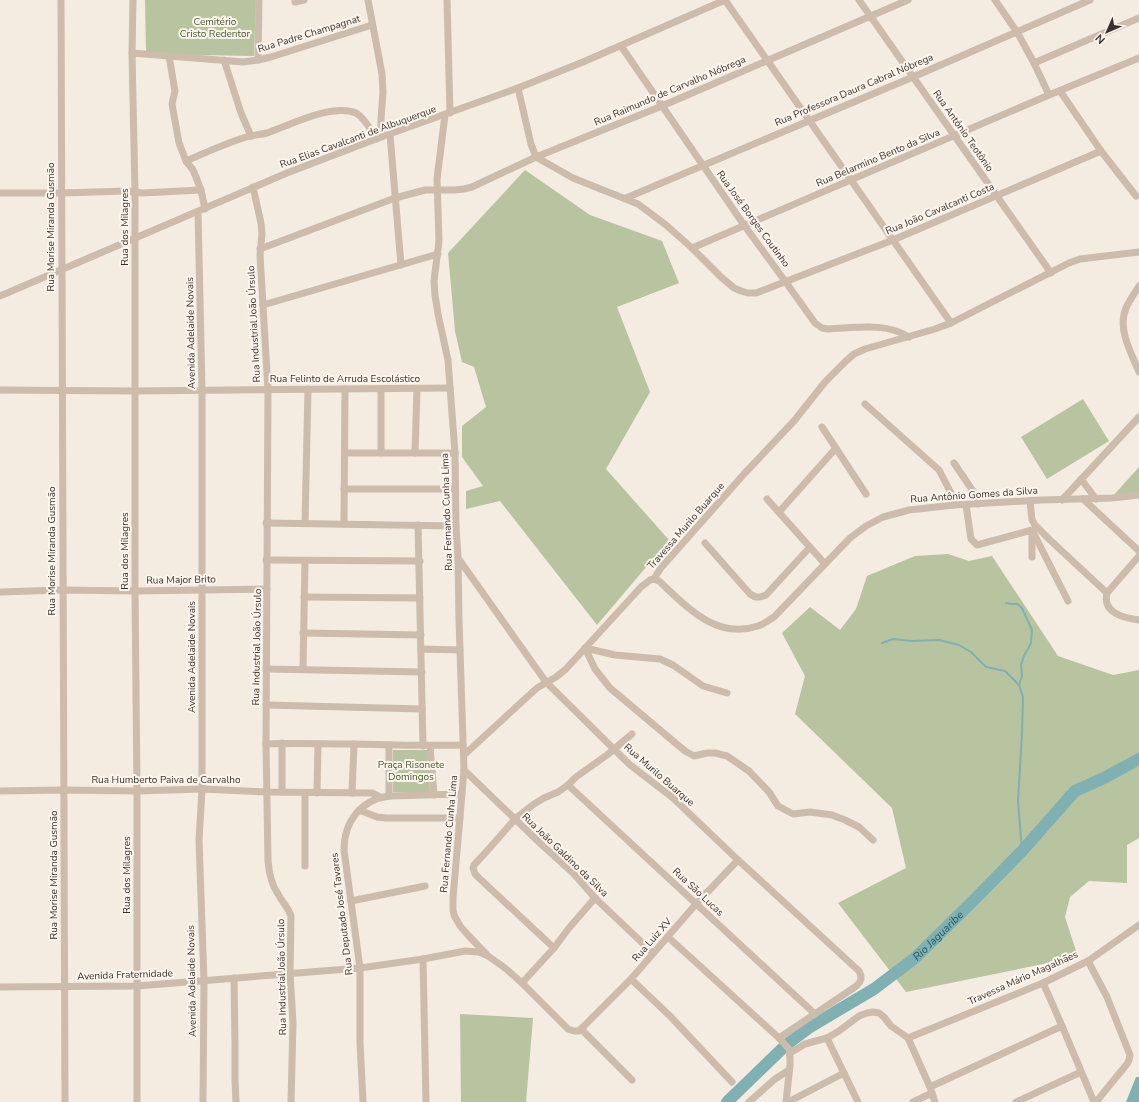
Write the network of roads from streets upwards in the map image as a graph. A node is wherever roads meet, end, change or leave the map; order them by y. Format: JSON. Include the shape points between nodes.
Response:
{"nodes":[{"id":1,"x":61,"y":0,"type":"edge"},
{"id":2,"x":133,"y":0,"type":"edge"},
{"id":3,"x":259,"y":0,"type":"edge"},
{"id":4,"x":304,"y":0,"type":"edge"},
{"id":5,"x":368,"y":0,"type":"edge"},
{"id":6,"x":447,"y":0,"type":"edge"},
{"id":7,"x":725,"y":0,"type":"edge"},
{"id":8,"x":859,"y":0,"type":"edge"},
{"id":9,"x":908,"y":0,"type":"edge"},
{"id":10,"x":995,"y":0,"type":"edge"},
{"id":11,"x":1090,"y":0,"type":"edge"},
{"id":12,"x":296,"y":2,"type":"dead end"},
{"id":13,"x":871,"y":17,"type":"junction"},
{"id":14,"x":1139,"y":18,"type":"edge"},
{"id":15,"x":372,"y":25,"type":"junction"},
{"id":16,"x":1017,"y":32,"type":"junction"},
{"id":17,"x":621,"y":46,"type":"junction"},
{"id":18,"x":132,"y":53,"type":"junction"},
{"id":19,"x":169,"y":56,"type":"junction"},
{"id":20,"x":1139,"y":58,"type":"edge"},
{"id":21,"x":224,"y":60,"type":"junction"},
{"id":22,"x":258,"y":60,"type":"junction"},
{"id":23,"x":768,"y":61,"type":"junction"},
{"id":24,"x":1034,"y":63,"type":"junction"},
{"id":25,"x":913,"y":77,"type":"junction"},
{"id":26,"x":518,"y":88,"type":"junction"},
{"id":27,"x":1060,"y":91,"type":"junction"},
{"id":28,"x":1049,"y":95,"type":"junction"},
{"id":29,"x":662,"y":106,"type":"junction"},
{"id":30,"x":448,"y":114,"type":"junction"},
{"id":31,"x":809,"y":121,"type":"junction"},
{"id":32,"x":390,"y":134,"type":"junction"},
{"id":33,"x":251,"y":136,"type":"junction"},
{"id":34,"x":955,"y":136,"type":"junction"},
{"id":35,"x":379,"y":138,"type":"junction"},
{"id":36,"x":1101,"y":151,"type":"junction"},
{"id":37,"x":536,"y":157,"type":"junction"},
{"id":38,"x":186,"y":160,"type":"junction"},
{"id":39,"x":702,"y":166,"type":"junction"},
{"id":40,"x":851,"y":180,"type":"junction"},
{"id":41,"x":253,"y":187,"type":"junction"},
{"id":42,"x":437,"y":189,"type":"junction"},
{"id":43,"x":201,"y":190,"type":"junction"},
{"id":44,"x":135,"y":192,"type":"junction"},
{"id":45,"x":1136,"y":192,"type":"edge"},
{"id":46,"x":0,"y":193,"type":"edge"},
{"id":47,"x":61,"y":193,"type":"junction"},
{"id":48,"x":996,"y":196,"type":"junction"},
{"id":49,"x":396,"y":198,"type":"junction"},
{"id":50,"x":626,"y":198,"type":"junction"},
{"id":51,"x":201,"y":210,"type":"junction"},
{"id":52,"x":744,"y":225,"type":"junction"},
{"id":53,"x":134,"y":239,"type":"junction"},
{"id":54,"x":893,"y":240,"type":"junction"},
{"id":55,"x":692,"y":248,"type":"junction"},
{"id":56,"x":260,"y":250,"type":"junction"},
{"id":57,"x":1139,"y":252,"type":"edge"},
{"id":58,"x":438,"y":254,"type":"junction"},
{"id":59,"x":401,"y":265,"type":"junction"},
{"id":60,"x":62,"y":270,"type":"junction"},
{"id":61,"x":1051,"y":273,"type":"junction"},
{"id":62,"x":785,"y":281,"type":"junction"},
{"id":63,"x":1139,"y":286,"type":"edge"},
{"id":64,"x":0,"y":296,"type":"edge"},
{"id":65,"x":263,"y":305,"type":"junction"},
{"id":66,"x":951,"y":323,"type":"junction"},
{"id":67,"x":909,"y":337,"type":"junction"},
{"id":68,"x":1139,"y":372,"type":"edge"},
{"id":69,"x":450,"y":388,"type":"junction"},
{"id":70,"x":308,"y":389,"type":"junction"},
{"id":71,"x":345,"y":389,"type":"junction"},
{"id":72,"x":381,"y":389,"type":"junction"},
{"id":73,"x":417,"y":389,"type":"junction"},
{"id":74,"x":0,"y":390,"type":"edge"},
{"id":75,"x":62,"y":390,"type":"junction"},
{"id":76,"x":202,"y":390,"type":"junction"},
{"id":77,"x":268,"y":390,"type":"junction"},
{"id":78,"x":135,"y":391,"type":"junction"},
{"id":79,"x":865,"y":404,"type":"dead end"},
{"id":80,"x":1139,"y":417,"type":"edge"},
{"id":81,"x":822,"y":427,"type":"dead end"},
{"id":82,"x":836,"y":448,"type":"junction"},
{"id":83,"x":345,"y":453,"type":"junction"},
{"id":84,"x":381,"y":453,"type":"junction"},
{"id":85,"x":415,"y":453,"type":"junction"},
{"id":86,"x":455,"y":453,"type":"junction"},
{"id":87,"x":954,"y":464,"type":"dead end"},
{"id":88,"x":1081,"y":479,"type":"junction"},
{"id":89,"x":344,"y":489,"type":"junction"},
{"id":90,"x":456,"y":489,"type":"junction"},
{"id":91,"x":866,"y":494,"type":"dead end"},
{"id":92,"x":1139,"y":495,"type":"edge"},
{"id":93,"x":767,"y":498,"type":"dead end"},
{"id":94,"x":1084,"y":499,"type":"junction"},
{"id":95,"x":1096,"y":499,"type":"junction"},
{"id":96,"x":1062,"y":500,"type":"junction"},
{"id":97,"x":1030,"y":501,"type":"junction"},
{"id":98,"x":978,"y":504,"type":"junction"},
{"id":99,"x":954,"y":505,"type":"junction"},
{"id":100,"x":966,"y":505,"type":"junction"},
{"id":101,"x":779,"y":512,"type":"junction"},
{"id":102,"x":266,"y":523,"type":"junction"},
{"id":103,"x":305,"y":524,"type":"junction"},
{"id":104,"x":344,"y":524,"type":"junction"},
{"id":105,"x":418,"y":525,"type":"junction"},
{"id":106,"x":456,"y":526,"type":"junction"},
{"id":107,"x":1033,"y":527,"type":"junction"},
{"id":108,"x":705,"y":543,"type":"dead end"},
{"id":109,"x":810,"y":548,"type":"junction"},
{"id":110,"x":1139,"y":551,"type":"edge"},
{"id":111,"x":1139,"y":556,"type":"edge"},
{"id":112,"x":1032,"y":557,"type":"dead end"},
{"id":113,"x":458,"y":558,"type":"junction"},
{"id":114,"x":266,"y":560,"type":"junction"},
{"id":115,"x":305,"y":561,"type":"junction"},
{"id":116,"x":420,"y":561,"type":"junction"},
{"id":117,"x":825,"y":564,"type":"junction"},
{"id":118,"x":654,"y":579,"type":"junction"},
{"id":119,"x":62,"y":590,"type":"junction"},
{"id":120,"x":201,"y":590,"type":"junction"},
{"id":121,"x":267,"y":590,"type":"junction"},
{"id":122,"x":135,"y":591,"type":"junction"},
{"id":123,"x":0,"y":592,"type":"edge"},
{"id":124,"x":1107,"y":593,"type":"junction"},
{"id":125,"x":304,"y":597,"type":"junction"},
{"id":126,"x":420,"y":598,"type":"junction"},
{"id":127,"x":1068,"y":601,"type":"dead end"},
{"id":128,"x":1139,"y":620,"type":"edge"},
{"id":129,"x":303,"y":633,"type":"junction"},
{"id":130,"x":421,"y":634,"type":"junction"},
{"id":131,"x":585,"y":648,"type":"junction"},
{"id":132,"x":422,"y":649,"type":"junction"},
{"id":133,"x":460,"y":650,"type":"junction"},
{"id":134,"x":266,"y":669,"type":"junction"},
{"id":135,"x":303,"y":669,"type":"junction"},
{"id":136,"x":422,"y":672,"type":"junction"},
{"id":137,"x":546,"y":682,"type":"junction"},
{"id":138,"x":727,"y":694,"type":"dead end"},
{"id":139,"x":266,"y":705,"type":"junction"},
{"id":140,"x":422,"y":709,"type":"junction"},
{"id":141,"x":632,"y":734,"type":"dead end"},
{"id":142,"x":282,"y":743,"type":"junction"},
{"id":143,"x":266,"y":744,"type":"junction"},
{"id":144,"x":318,"y":744,"type":"junction"},
{"id":145,"x":354,"y":744,"type":"junction"},
{"id":146,"x":463,"y":744,"type":"junction"},
{"id":147,"x":389,"y":745,"type":"junction"},
{"id":148,"x":427,"y":746,"type":"junction"},
{"id":149,"x":615,"y":750,"type":"junction"},
{"id":150,"x":464,"y":755,"type":"junction"},
{"id":151,"x":464,"y":770,"type":"junction"},
{"id":152,"x":568,"y":785,"type":"junction"},
{"id":153,"x":202,"y":789,"type":"junction"},
{"id":154,"x":63,"y":790,"type":"junction"},
{"id":155,"x":0,"y":791,"type":"edge"},
{"id":156,"x":137,"y":791,"type":"junction"},
{"id":157,"x":266,"y":792,"type":"junction"},
{"id":158,"x":282,"y":792,"type":"junction"},
{"id":159,"x":306,"y":793,"type":"junction"},
{"id":160,"x":317,"y":793,"type":"junction"},
{"id":161,"x":352,"y":793,"type":"junction"},
{"id":162,"x":462,"y":794,"type":"junction"},
{"id":163,"x":434,"y":795,"type":"junction"},
{"id":164,"x":389,"y":796,"type":"junction"},
{"id":165,"x":380,"y":797,"type":"junction"},
{"id":166,"x":359,"y":810,"type":"junction"},
{"id":167,"x":460,"y":818,"type":"junction"},
{"id":168,"x":515,"y":819,"type":"junction"},
{"id":169,"x":873,"y":840,"type":"dead end"},
{"id":170,"x":738,"y":860,"type":"junction"},
{"id":171,"x":305,"y":866,"type":"dead end"},
{"id":172,"x":425,"y":886,"type":"dead end"},
{"id":173,"x":595,"y":898,"type":"junction"},
{"id":174,"x":351,"y":901,"type":"junction"},
{"id":175,"x":696,"y":904,"type":"junction"},
{"id":176,"x":1139,"y":925,"type":"edge"},
{"id":177,"x":668,"y":937,"type":"junction"},
{"id":178,"x":554,"y":948,"type":"junction"},
{"id":179,"x":653,"y":954,"type":"junction"},
{"id":180,"x":488,"y":956,"type":"junction"},
{"id":181,"x":423,"y":959,"type":"junction"},
{"id":182,"x":1088,"y":961,"type":"junction"},
{"id":183,"x":360,"y":968,"type":"junction"},
{"id":184,"x":290,"y":973,"type":"junction"},
{"id":185,"x":234,"y":978,"type":"junction"},
{"id":186,"x":631,"y":980,"type":"junction"},
{"id":187,"x":204,"y":981,"type":"junction"},
{"id":188,"x":522,"y":983,"type":"junction"},
{"id":189,"x":1043,"y":983,"type":"junction"},
{"id":190,"x":137,"y":986,"type":"junction"},
{"id":191,"x":0,"y":987,"type":"edge"},
{"id":192,"x":64,"y":988,"type":"junction"},
{"id":193,"x":815,"y":1014,"type":"junction"},
{"id":194,"x":1062,"y":1026,"type":"junction"},
{"id":195,"x":580,"y":1030,"type":"junction"},
{"id":196,"x":827,"y":1038,"type":"junction"},
{"id":197,"x":908,"y":1038,"type":"junction"},
{"id":198,"x":781,"y":1040,"type":"junction"},
{"id":199,"x":789,"y":1051,"type":"junction"},
{"id":200,"x":789,"y":1070,"type":"junction"},
{"id":201,"x":1081,"y":1072,"type":"junction"},
{"id":202,"x":844,"y":1073,"type":"junction"},
{"id":203,"x":632,"y":1080,"type":"dead end"},
{"id":204,"x":732,"y":1082,"type":"dead end"},
{"id":205,"x":931,"y":1090,"type":"junction"},
{"id":206,"x":65,"y":1102,"type":"edge"},
{"id":207,"x":136,"y":1102,"type":"edge"},
{"id":208,"x":203,"y":1102,"type":"edge"},
{"id":209,"x":236,"y":1102,"type":"edge"},
{"id":210,"x":291,"y":1102,"type":"edge"},
{"id":211,"x":362,"y":1102,"type":"edge"},
{"id":212,"x":426,"y":1102,"type":"edge"},
{"id":213,"x":749,"y":1102,"type":"edge"},
{"id":214,"x":787,"y":1102,"type":"edge"},
{"id":215,"x":858,"y":1102,"type":"edge"},
{"id":216,"x":913,"y":1102,"type":"edge"},
{"id":217,"x":935,"y":1102,"type":"edge"},
{"id":218,"x":1016,"y":1102,"type":"edge"},
{"id":219,"x":1095,"y":1102,"type":"edge"}],
"edges":[{"from":1,"to":47,"type":"street","name":"Rua Morise Miranda Gusmão"},
{"from":2,"to":18,"type":"street","name":"Rua dos Milagres"},
{"from":3,"to":22,"type":"street"},
{"from":4,"to":12,"type":"street"},
{"from":5,"to":15,"type":"street"},
{"from":6,"to":30,"type":"street","name":"Rua Fernando Cunha Lima"},
{"from":7,"to":17,"type":"street","name":"Rua Elias Cavalcanti de Albuquerque"},
{"from":7,"to":23,"type":"street"},
{"from":8,"to":13,"type":"street","name":"Rua Antônio Teotônio"},
{"from":9,"to":13,"type":"street","name":"Rua Raimundo de Carvalho Nóbrega"},
{"from":10,"to":16,"type":"street"},
{"from":11,"to":16,"type":"street","name":"Rua Professora Daura Cabral Nóbrega"},
{"from":13,"to":23,"type":"street","name":"Rua Raimundo de Carvalho Nóbrega"},
{"from":13,"to":25,"type":"street","name":"Rua Antônio Teotônio"},
{"from":14,"to":24,"type":"street"},
{"from":15,"to":22,"type":"street","name":"Rua Padre Champagnat"},
{"from":15,"to":35,"type":"street","via":[[383,83]]},
{"from":16,"to":24,"type":"street"},
{"from":16,"to":25,"type":"street","name":"Rua Professora Daura Cabral Nóbrega"},
{"from":17,"to":26,"type":"street","name":"Rua Elias Cavalcanti de Albuquerque"},
{"from":17,"to":29,"type":"street","name":"Rua José Borges Coutinho"},
{"from":18,"to":19,"type":"street","name":"Rua Padre Champagnat"},
{"from":18,"to":44,"type":"street","name":"Rua dos Milagres"},
{"from":19,"to":21,"type":"street","name":"Rua Padre Champagnat"},
{"from":19,"to":38,"type":"street","name":"Avenida Adelaide Novais","via":[[176,91],[172,104],[179,143]]},
{"from":20,"to":27,"type":"street","name":"Rua Belarmino Bento da Silva"},
{"from":21,"to":22,"type":"street","name":"Rua Padre Champagnat"},
{"from":21,"to":33,"type":"street"},
{"from":23,"to":29,"type":"street","name":"Rua Raimundo de Carvalho Nóbrega"},
{"from":23,"to":31,"type":"street"},
{"from":24,"to":28,"type":"street"},
{"from":25,"to":31,"type":"street","name":"Rua Professora Daura Cabral Nóbrega"},
{"from":25,"to":34,"type":"street","name":"Rua Antônio Teotônio"},
{"from":26,"to":30,"type":"street","name":"Rua Elias Cavalcanti de Albuquerque"},
{"from":26,"to":37,"type":"street"},
{"from":27,"to":28,"type":"street","name":"Rua Belarmino Bento da Silva"},
{"from":27,"to":36,"type":"street"},
{"from":28,"to":34,"type":"street","name":"Rua Belarmino Bento da Silva"},
{"from":29,"to":37,"type":"street","name":"Rua Raimundo de Carvalho Nóbrega"},
{"from":29,"to":39,"type":"street","name":"Rua José Borges Coutinho"},
{"from":30,"to":32,"type":"street","name":"Rua Elias Cavalcanti de Albuquerque"},
{"from":30,"to":42,"type":"street","name":"Rua Fernando Cunha Lima","via":[[438,168]]},
{"from":31,"to":39,"type":"street","name":"Rua Professora Daura Cabral Nóbrega"},
{"from":31,"to":40,"type":"street"},
{"from":32,"to":35,"type":"street","name":"Rua Elias Cavalcanti de Albuquerque"},
{"from":32,"to":49,"type":"street"},
{"from":33,"to":35,"type":"street","via":[[318,114],[344,111],[361,116]]},
{"from":33,"to":38,"type":"street"},
{"from":34,"to":40,"type":"street","name":"Rua Belarmino Bento da Silva"},
{"from":34,"to":48,"type":"street","name":"Rua Antônio Teotônio"},
{"from":35,"to":41,"type":"street","name":"Rua Elias Cavalcanti de Albuquerque"},
{"from":36,"to":45,"type":"street"},
{"from":36,"to":48,"type":"street","name":"Rua João Cavalcanti Costa"},
{"from":37,"to":42,"type":"street","name":"Rua Raimundo de Carvalho Nóbrega","via":[[472,186],[459,190]]},
{"from":37,"to":50,"type":"street","name":"Rua João Cavalcanti Costa","via":[[573,178]]},
{"from":38,"to":43,"type":"street","name":"Avenida Adelaide Novais"},
{"from":39,"to":50,"type":"street","name":"Rua Professora Daura Cabral Nóbrega"},
{"from":39,"to":52,"type":"street","name":"Rua José Borges Coutinho"},
{"from":40,"to":52,"type":"street","name":"Rua Belarmino Bento da Silva"},
{"from":40,"to":54,"type":"street"},
{"from":41,"to":51,"type":"street","name":"Rua Elias Cavalcanti de Albuquerque"},
{"from":41,"to":56,"type":"street","name":"Rua Industrial João Úrsulo","via":[[261,223]]},
{"from":42,"to":49,"type":"street","name":"Rua Raimundo de Carvalho Nóbrega"},
{"from":42,"to":58,"type":"street","name":"Rua Fernando Cunha Lima","via":[[440,241]]},
{"from":43,"to":44,"type":"street"},
{"from":43,"to":51,"type":"street","name":"Avenida Adelaide Novais"},
{"from":44,"to":47,"type":"street"},
{"from":44,"to":53,"type":"street","name":"Rua dos Milagres"},
{"from":46,"to":47,"type":"street"},
{"from":47,"to":60,"type":"street","name":"Rua Morise Miranda Gusmão"},
{"from":48,"to":54,"type":"street","name":"Rua João Cavalcanti Costa"},
{"from":48,"to":61,"type":"street","name":"Rua Antônio Teotônio"},
{"from":49,"to":56,"type":"street","name":"Rua Raimundo de Carvalho Nóbrega"},
{"from":49,"to":59,"type":"street"},
{"from":50,"to":55,"type":"street","name":"Rua João Cavalcanti Costa","via":[[653,215]]},
{"from":51,"to":53,"type":"street","name":"Rua Elias Cavalcanti de Albuquerque"},
{"from":51,"to":76,"type":"street","name":"Avenida Adelaide Novais"},
{"from":52,"to":55,"type":"street","name":"Rua Belarmino Bento da Silva"},
{"from":52,"to":62,"type":"street","name":"Rua José Borges Coutinho"},
{"from":53,"to":60,"type":"street","name":"Rua Elias Cavalcanti de Albuquerque"},
{"from":53,"to":78,"type":"street","name":"Rua dos Milagres"},
{"from":54,"to":62,"type":"street","name":"Rua João Cavalcanti Costa"},
{"from":54,"to":66,"type":"street"},
{"from":55,"to":62,"type":"street","name":"Rua João Cavalcanti Costa","via":[[721,277],[741,291],[756,293]]},
{"from":56,"to":65,"type":"street","name":"Rua Industrial João Úrsulo"},
{"from":57,"to":61,"type":"street","via":[[1080,259]]},
{"from":58,"to":59,"type":"street"},
{"from":58,"to":69,"type":"street","name":"Rua Fernando Cunha Lima","via":[[435,296],[448,360]]},
{"from":59,"to":65,"type":"street"},
{"from":60,"to":64,"type":"street","name":"Rua Elias Cavalcanti de Albuquerque"},
{"from":60,"to":75,"type":"street","name":"Rua Morise Miranda Gusmão"},
{"from":61,"to":66,"type":"street","name":"Travessa Murilo Buarque"},
{"from":62,"to":67,"type":"street","name":"Rua José Borges Coutinho","via":[[814,323],[822,328],[886,328]]},
{"from":63,"to":68,"type":"street","via":[[1126,308],[1123,323],[1126,339]]},
{"from":65,"to":77,"type":"street","name":"Rua Industrial João Úrsulo"},
{"from":66,"to":67,"type":"street","name":"Travessa Murilo Buarque"},
{"from":67,"to":118,"type":"street","name":"Travessa Murilo Buarque","via":[[864,349],[846,361],[660,569]]},
{"from":69,"to":73,"type":"street","name":"Rua Felinto de Arruda Escolástico"},
{"from":69,"to":86,"type":"street","name":"Rua Fernando Cunha Lima"},
{"from":70,"to":71,"type":"street","name":"Rua Felinto de Arruda Escolástico"},
{"from":70,"to":77,"type":"street","name":"Rua Felinto de Arruda Escolástico"},
{"from":70,"to":103,"type":"street"},
{"from":71,"to":72,"type":"street","name":"Rua Felinto de Arruda Escolástico"},
{"from":71,"to":83,"type":"street"},
{"from":72,"to":73,"type":"street","name":"Rua Felinto de Arruda Escolástico"},
{"from":72,"to":84,"type":"street"},
{"from":73,"to":85,"type":"street"},
{"from":74,"to":75,"type":"street","name":"Rua Felinto de Arruda Escolástico"},
{"from":75,"to":78,"type":"street","name":"Rua Felinto de Arruda Escolástico"},
{"from":75,"to":119,"type":"street","name":"Rua Morise Miranda Gusmão"},
{"from":76,"to":77,"type":"street","name":"Rua Felinto de Arruda Escolástico"},
{"from":76,"to":78,"type":"street","name":"Rua Felinto de Arruda Escolástico"},
{"from":76,"to":120,"type":"street","name":"Avenida Adelaide Novais"},
{"from":77,"to":102,"type":"street","name":"Rua Industrial João Úrsulo"},
{"from":78,"to":122,"type":"street","name":"Rua dos Milagres"},
{"from":79,"to":99,"type":"street","via":[[939,470],[952,495]]},
{"from":80,"to":88,"type":"street"},
{"from":81,"to":82,"type":"street"},
{"from":82,"to":91,"type":"street"},
{"from":82,"to":101,"type":"street"},
{"from":83,"to":84,"type":"street"},
{"from":83,"to":89,"type":"street"},
{"from":84,"to":85,"type":"street"},
{"from":85,"to":86,"type":"street"},
{"from":86,"to":90,"type":"street","name":"Rua Fernando Cunha Lima"},
{"from":87,"to":98,"type":"street","via":[[977,497]]},
{"from":88,"to":95,"type":"street"},
{"from":88,"to":96,"type":"street"},
{"from":89,"to":90,"type":"street"},
{"from":89,"to":104,"type":"street"},
{"from":90,"to":106,"type":"street","name":"Rua Fernando Cunha Lima"},
{"from":92,"to":95,"type":"street","name":"Rua Antônio Gomes da Silva"},
{"from":93,"to":101,"type":"street"},
{"from":94,"to":95,"type":"street","name":"Rua Antônio Gomes da Silva"},
{"from":94,"to":96,"type":"street","name":"Rua Antônio Gomes da Silva"},
{"from":94,"to":110,"type":"street"},
{"from":96,"to":97,"type":"street","name":"Rua Antônio Gomes da Silva"},
{"from":97,"to":98,"type":"street","name":"Rua Antônio Gomes da Silva"},
{"from":97,"to":107,"type":"street"},
{"from":98,"to":100,"type":"street","name":"Rua Antônio Gomes da Silva"},
{"from":99,"to":100,"type":"street","name":"Rua Antônio Gomes da Silva"},
{"from":99,"to":117,"type":"street","name":"Rua Antônio Gomes da Silva","via":[[909,510],[883,517],[850,538]]},
{"from":100,"to":107,"type":"street","via":[[971,539],[976,545]]},
{"from":101,"to":109,"type":"street"},
{"from":102,"to":103,"type":"street"},
{"from":102,"to":114,"type":"street","name":"Rua Industrial João Úrsulo"},
{"from":103,"to":104,"type":"street"},
{"from":104,"to":105,"type":"street"},
{"from":105,"to":106,"type":"street"},
{"from":105,"to":116,"type":"street"},
{"from":106,"to":113,"type":"street","name":"Rua Fernando Cunha Lima"},
{"from":107,"to":112,"type":"street"},
{"from":107,"to":124,"type":"street"},
{"from":107,"to":127,"type":"street"},
{"from":108,"to":109,"type":"street","via":[[755,598],[766,595]]},
{"from":109,"to":117,"type":"street"},
{"from":111,"to":124,"type":"street"},
{"from":113,"to":133,"type":"street","name":"Rua Fernando Cunha Lima"},
{"from":113,"to":137,"type":"street","name":"Rua Murilo Buarque"},
{"from":114,"to":115,"type":"street"},
{"from":114,"to":121,"type":"street","name":"Rua Industrial João Úrsulo"},
{"from":115,"to":116,"type":"street"},
{"from":115,"to":125,"type":"street"},
{"from":116,"to":126,"type":"street"},
{"from":117,"to":118,"type":"street","name":"Rua Antônio Gomes da Silva","via":[[774,617],[759,626],[745,629],[716,626],[698,616]]},
{"from":118,"to":131,"type":"street","name":"Travessa Murilo Buarque","via":[[641,587]]},
{"from":119,"to":122,"type":"street","name":"Rua Major Brito"},
{"from":119,"to":123,"type":"street","name":"Rua Major Brito"},
{"from":119,"to":154,"type":"street","name":"Rua Morise Miranda Gusmão"},
{"from":120,"to":121,"type":"street","name":"Rua Major Brito"},
{"from":120,"to":122,"type":"street","name":"Rua Major Brito"},
{"from":120,"to":153,"type":"street","name":"Avenida Adelaide Novais"},
{"from":121,"to":134,"type":"street","name":"Rua Industrial João Úrsulo"},
{"from":122,"to":156,"type":"street","name":"Rua dos Milagres"},
{"from":124,"to":128,"type":"street","via":[[1111,610],[1126,618]]},
{"from":125,"to":126,"type":"street"},
{"from":125,"to":129,"type":"street"},
{"from":126,"to":130,"type":"street"},
{"from":129,"to":130,"type":"street"},
{"from":129,"to":135,"type":"street"},
{"from":130,"to":132,"type":"street"},
{"from":131,"to":137,"type":"street","name":"Travessa Murilo Buarque","via":[[566,669]]},
{"from":131,"to":138,"type":"street","via":[[615,655],[660,660],[673,665],[702,686]]},
{"from":131,"to":169,"type":"street","via":[[595,669],[610,688],[685,751],[694,756],[708,753],[726,756],[749,771],[769,792],[778,806],[793,814],[810,812],[846,820],[859,827]]},
{"from":132,"to":133,"type":"street"},
{"from":132,"to":136,"type":"street"},
{"from":133,"to":146,"type":"street","name":"Rua Fernando Cunha Lima"},
{"from":134,"to":135,"type":"street"},
{"from":134,"to":139,"type":"street","name":"Rua Industrial João Úrsulo"},
{"from":135,"to":136,"type":"street"},
{"from":136,"to":140,"type":"street"},
{"from":137,"to":149,"type":"street","name":"Rua Murilo Buarque"},
{"from":137,"to":150,"type":"street","name":"Travessa Murilo Buarque"},
{"from":139,"to":140,"type":"street"},
{"from":139,"to":143,"type":"street","name":"Rua Industrial João Úrsulo"},
{"from":140,"to":148,"type":"street"},
{"from":141,"to":149,"type":"street"},
{"from":142,"to":143,"type":"street"},
{"from":142,"to":144,"type":"street"},
{"from":142,"to":158,"type":"street"},
{"from":143,"to":157,"type":"street","name":"Rua Industrial João Úrsulo"},
{"from":144,"to":145,"type":"street"},
{"from":144,"to":160,"type":"street"},
{"from":145,"to":147,"type":"street"},
{"from":145,"to":161,"type":"street"},
{"from":146,"to":148,"type":"street"},
{"from":146,"to":150,"type":"street","name":"Rua Fernando Cunha Lima"},
{"from":147,"to":148,"type":"street"},
{"from":147,"to":164,"type":"street"},
{"from":148,"to":163,"type":"street"},
{"from":149,"to":152,"type":"street"},
{"from":149,"to":170,"type":"street","name":"Rua Murilo Buarque","via":[[673,798]]},
{"from":150,"to":151,"type":"street","name":"Rua Fernando Cunha Lima"},
{"from":151,"to":162,"type":"street","name":"Rua Fernando Cunha Lima"},
{"from":151,"to":168,"type":"street","name":"Rua João Galdino da Silva"},
{"from":152,"to":168,"type":"street","via":[[534,804]]},
{"from":152,"to":175,"type":"street","name":"Rua São Lucas"},
{"from":153,"to":156,"type":"street","name":"Rua Humberto Paiva de Carvalho"},
{"from":153,"to":157,"type":"street","name":"Rua Humberto Paiva de Carvalho"},
{"from":153,"to":187,"type":"street","name":"Avenida Adelaide Novais","via":[[199,840]]},
{"from":154,"to":155,"type":"street","name":"Rua Humberto Paiva de Carvalho"},
{"from":154,"to":156,"type":"street","name":"Rua Humberto Paiva de Carvalho"},
{"from":154,"to":192,"type":"street","name":"Rua Morise Miranda Gusmão"},
{"from":156,"to":190,"type":"street","name":"Rua dos Milagres"},
{"from":157,"to":158,"type":"street","name":"Rua Humberto Paiva de Carvalho"},
{"from":157,"to":184,"type":"street","name":"Rua Industrial João Úrsulo","via":[[269,872],[274,889],[288,907],[291,916]]},
{"from":158,"to":159,"type":"street","name":"Rua Humberto Paiva de Carvalho"},
{"from":159,"to":160,"type":"street","name":"Rua Humberto Paiva de Carvalho"},
{"from":159,"to":171,"type":"street"},
{"from":160,"to":161,"type":"street","name":"Rua Humberto Paiva de Carvalho"},
{"from":161,"to":165,"type":"street","name":"Rua Humberto Paiva de Carvalho","via":[[372,793]]},
{"from":162,"to":163,"type":"street"},
{"from":162,"to":167,"type":"street","name":"Rua Fernando Cunha Lima"},
{"from":163,"to":164,"type":"street"},
{"from":164,"to":165,"type":"street","name":"Rua Deputado José Tavares"},
{"from":165,"to":166,"type":"street","name":"Rua Deputado José Tavares"},
{"from":166,"to":167,"type":"street","via":[[386,818]]},
{"from":166,"to":174,"type":"street","name":"Rua Deputado José Tavares","via":[[351,820],[344,839]]},
{"from":167,"to":180,"type":"street","name":"Rua Fernando Cunha Lima","via":[[453,898],[454,915],[460,926]]},
{"from":168,"to":173,"type":"street","name":"Rua João Galdino da Silva","via":[[573,873]]},
{"from":168,"to":178,"type":"street","via":[[474,865],[473,870]]},
{"from":170,"to":175,"type":"street","name":"Rua Luiz XV"},
{"from":170,"to":193,"type":"street","name":"Rua Murilo Buarque","via":[[861,974],[862,978],[855,987]]},
{"from":172,"to":174,"type":"street"},
{"from":173,"to":178,"type":"street"},
{"from":173,"to":179,"type":"street","name":"Rua João Galdino da Silva"},
{"from":174,"to":183,"type":"street","name":"Rua Deputado José Tavares"},
{"from":175,"to":177,"type":"street","name":"Rua Luiz XV"},
{"from":175,"to":193,"type":"street","name":"Rua São Lucas"},
{"from":176,"to":182,"type":"street","name":"Travessa Mário Magalhães"},
{"from":177,"to":179,"type":"street","name":"Rua Luiz XV"},
{"from":177,"to":198,"type":"street"},
{"from":178,"to":188,"type":"street"},
{"from":179,"to":186,"type":"street","name":"Rua Luiz XV"},
{"from":180,"to":181,"type":"street","name":"Avenida Fraternidade","via":[[465,951]]},
{"from":180,"to":188,"type":"street"},
{"from":181,"to":183,"type":"street","name":"Avenida Fraternidade"},
{"from":181,"to":212,"type":"street"},
{"from":182,"to":189,"type":"street","name":"Travessa Mário Magalhães"},
{"from":182,"to":219,"type":"street","via":[[1107,997],[1130,1055],[1130,1060]]},
{"from":183,"to":184,"type":"street","name":"Avenida Fraternidade"},
{"from":183,"to":211,"type":"street","name":"Rua Deputado José Tavares"},
{"from":184,"to":185,"type":"street","name":"Avenida Fraternidade"},
{"from":184,"to":210,"type":"street","name":"Rua Industrial João Úrsulo","via":[[293,1023]]},
{"from":185,"to":187,"type":"street","name":"Avenida Fraternidade"},
{"from":185,"to":209,"type":"street"},
{"from":186,"to":195,"type":"street","name":"Rua Luiz XV"},
{"from":186,"to":204,"type":"street","via":[[670,1016]]},
{"from":187,"to":190,"type":"street","name":"Avenida Fraternidade"},
{"from":187,"to":208,"type":"street","name":"Avenida Adelaide Novais"},
{"from":188,"to":195,"type":"street","via":[[568,1029],[574,1032]]},
{"from":189,"to":194,"type":"street"},
{"from":189,"to":197,"type":"street","name":"Travessa Mário Magalhães"},
{"from":190,"to":192,"type":"street","name":"Avenida Fraternidade"},
{"from":190,"to":207,"type":"street","name":"Rua dos Milagres"},
{"from":191,"to":192,"type":"street","name":"Avenida Fraternidade"},
{"from":192,"to":206,"type":"street","name":"Rua Morise Miranda Gusmão"},
{"from":193,"to":198,"type":"street"},
{"from":194,"to":201,"type":"street"},
{"from":194,"to":205,"type":"street"},
{"from":195,"to":203,"type":"street"},
{"from":196,"to":197,"type":"street","via":[[867,1012],[884,1017],[891,1026]]},
{"from":196,"to":199,"type":"street"},
{"from":196,"to":202,"type":"street"},
{"from":197,"to":205,"type":"street"},
{"from":198,"to":199,"type":"street"},
{"from":199,"to":200,"type":"street"},
{"from":200,"to":213,"type":"street"},
{"from":200,"to":214,"type":"street"},
{"from":201,"to":218,"type":"street"},
{"from":201,"to":219,"type":"street"},
{"from":202,"to":214,"type":"street"},
{"from":202,"to":215,"type":"street"},
{"from":205,"to":216,"type":"street"},
{"from":205,"to":217,"type":"street"}]}
